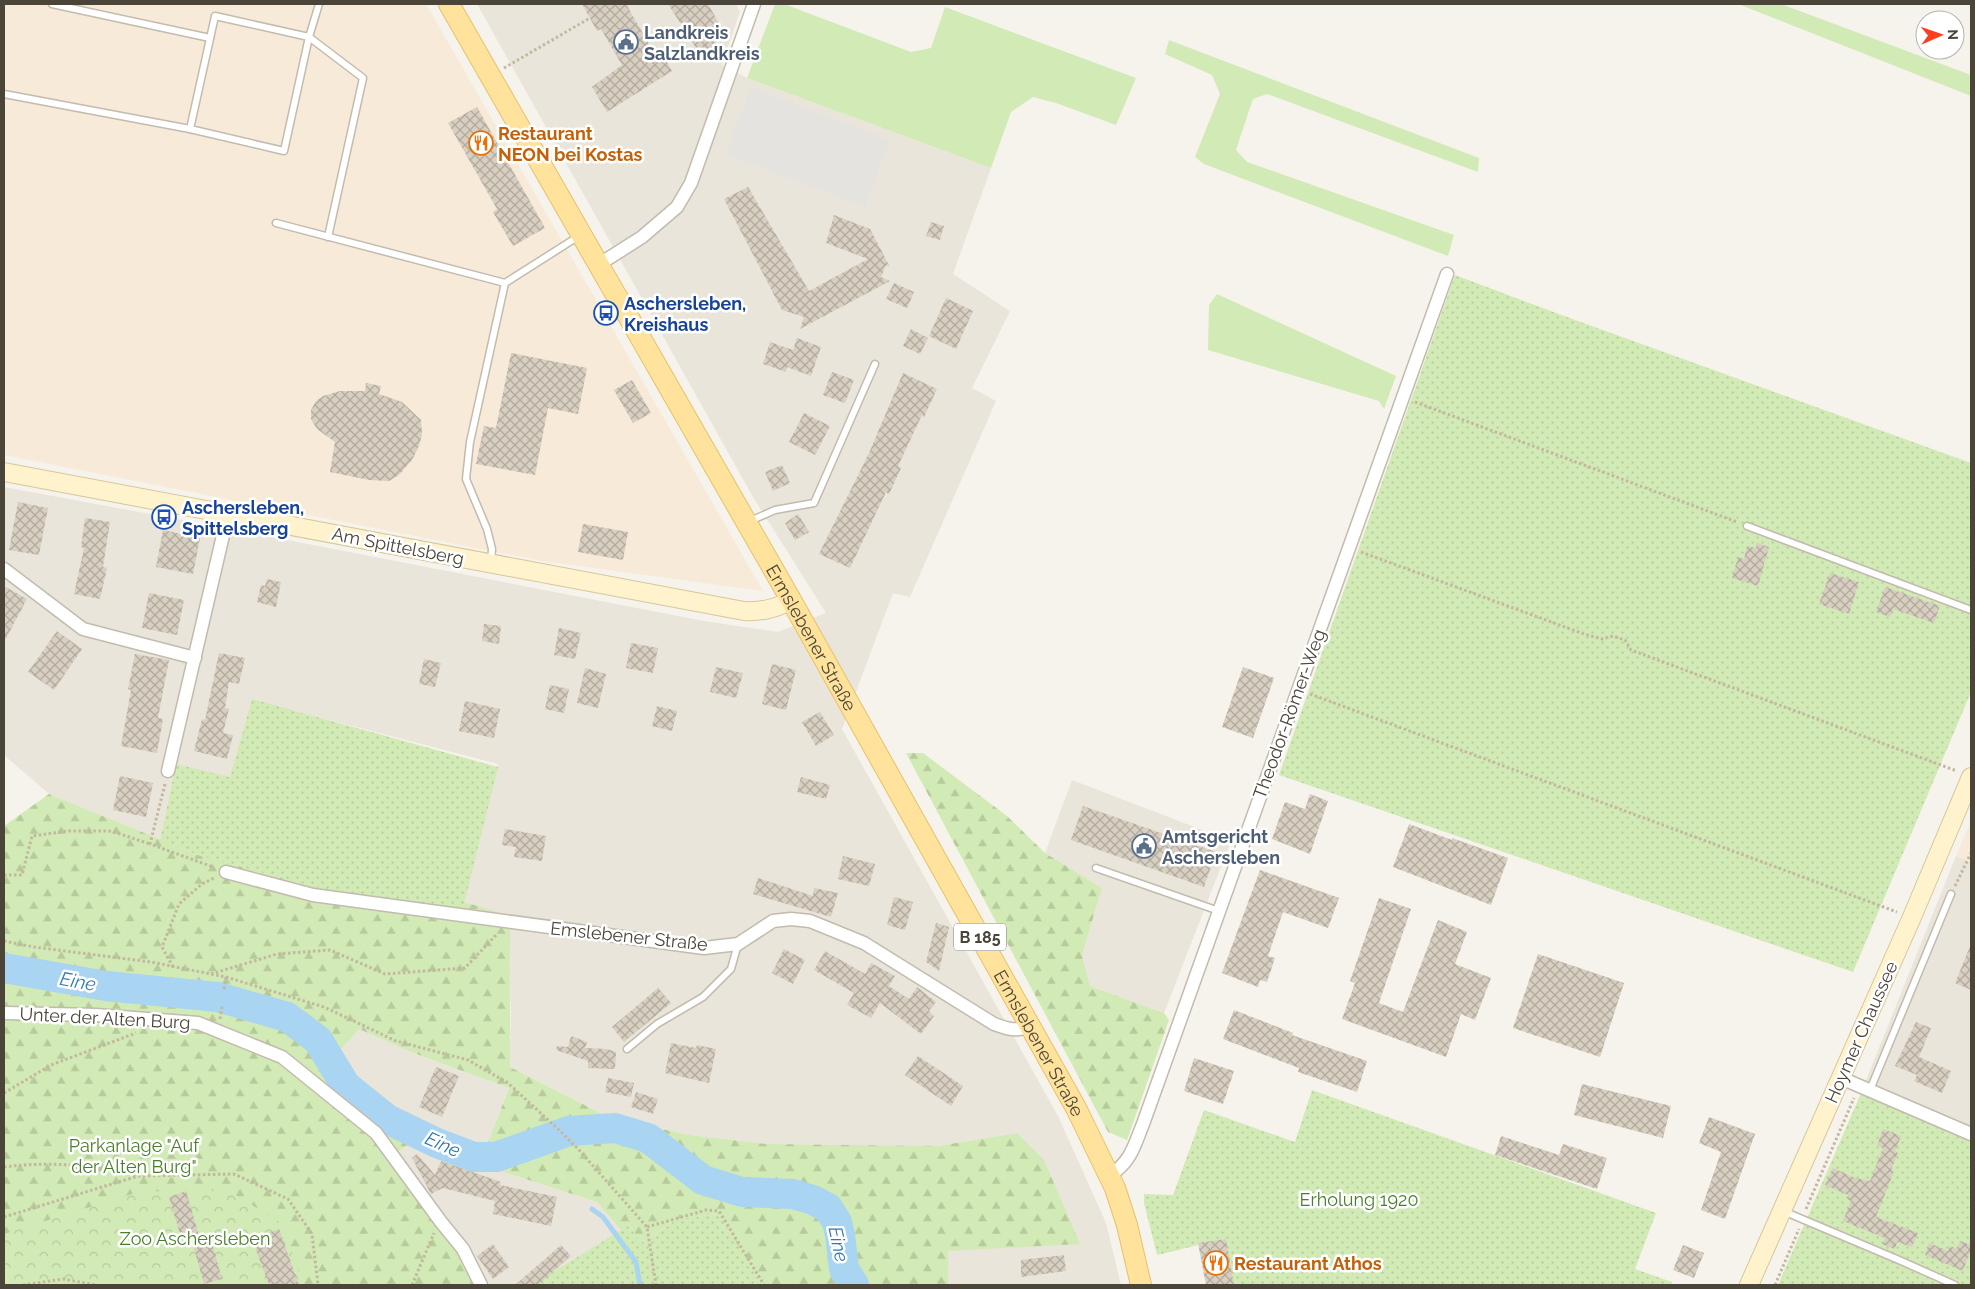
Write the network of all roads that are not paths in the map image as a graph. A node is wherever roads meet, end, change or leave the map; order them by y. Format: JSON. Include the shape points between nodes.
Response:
{"nodes":[{"id":1,"x":52,"y":4,"type":"edge"},
{"id":2,"x":319,"y":4,"type":"edge"},
{"id":3,"x":449,"y":4,"type":"edge"},
{"id":4,"x":754,"y":4,"type":"edge"},
{"id":5,"x":309,"y":37,"type":"junction"},
{"id":6,"x":210,"y":38,"type":"junction"},
{"id":7,"x":4,"y":94,"type":"edge"},
{"id":8,"x":190,"y":130,"type":"junction"},
{"id":9,"x":276,"y":223,"type":"dead end"},
{"id":10,"x":581,"y":234,"type":"junction"},
{"id":11,"x":328,"y":236,"type":"junction"},
{"id":12,"x":598,"y":265,"type":"junction"},
{"id":13,"x":1447,"y":274,"type":"dead end"},
{"id":14,"x":505,"y":283,"type":"junction"},
{"id":15,"x":875,"y":364,"type":"dead end"},
{"id":16,"x":4,"y":472,"type":"edge"},
{"id":17,"x":228,"y":514,"type":"junction"},
{"id":18,"x":746,"y":522,"type":"junction"},
{"id":19,"x":1747,"y":526,"type":"road end"},
{"id":20,"x":491,"y":563,"type":"junction"},
{"id":21,"x":4,"y":569,"type":"edge"},
{"id":22,"x":791,"y":600,"type":"junction"},
{"id":23,"x":1971,"y":610,"type":"edge"},
{"id":24,"x":195,"y":658,"type":"junction"},
{"id":25,"x":168,"y":771,"type":"road end"},
{"id":26,"x":1971,"y":777,"type":"edge"},
{"id":27,"x":1096,"y":868,"type":"dead end"},
{"id":28,"x":226,"y":872,"type":"road end"},
{"id":29,"x":1951,"y":894,"type":"road end"},
{"id":30,"x":1219,"y":911,"type":"junction"},
{"id":31,"x":738,"y":944,"type":"junction"},
{"id":32,"x":4,"y":1012,"type":"edge"},
{"id":33,"x":1030,"y":1026,"type":"junction"},
{"id":34,"x":627,"y":1049,"type":"dead end"},
{"id":35,"x":1841,"y":1078,"type":"junction"},
{"id":36,"x":1865,"y":1088,"type":"junction"},
{"id":37,"x":1971,"y":1134,"type":"edge"},
{"id":38,"x":1110,"y":1176,"type":"junction"},
{"id":39,"x":1781,"y":1211,"type":"junction"},
{"id":40,"x":481,"y":1285,"type":"edge"},
{"id":41,"x":1141,"y":1285,"type":"edge"},
{"id":42,"x":1749,"y":1285,"type":"edge"},
{"id":43,"x":1955,"y":1285,"type":"edge"}],
"edges":[{"from":1,"to":6,"type":"lane"},
{"from":2,"to":5,"type":"lane"},
{"from":3,"to":10,"type":"main road","name":"Ermslebener Straße","number":"B 185"},
{"from":4,"to":12,"type":"street","via":[[691,183],[677,207],[642,237]]},
{"from":5,"to":6,"type":"lane","via":[[215,16]]},
{"from":5,"to":8,"type":"lane","via":[[284,151]]},
{"from":5,"to":11,"type":"lane","via":[[363,78]]},
{"from":6,"to":8,"type":"lane"},
{"from":7,"to":8,"type":"lane"},
{"from":9,"to":11,"type":"lane"},
{"from":10,"to":12,"type":"main road","name":"Ermslebener Straße","number":"B 185"},
{"from":10,"to":14,"type":"lane"},
{"from":11,"to":14,"type":"lane"},
{"from":12,"to":18,"type":"main road","name":"Ermslebener Straße","number":"B 185"},
{"from":13,"to":30,"type":"street","name":"Theodor-Römer-Weg"},
{"from":14,"to":20,"type":"lane","via":[[470,442],[466,479],[487,529],[492,549]]},
{"from":15,"to":18,"type":"lane","via":[[814,503],[775,510]]},
{"from":16,"to":17,"type":"main road","name":"Am Spittelsberg"},
{"from":17,"to":20,"type":"main road","name":"Am Spittelsberg"},
{"from":17,"to":24,"type":"street"},
{"from":18,"to":22,"type":"main road","name":"Ermslebener Straße","number":"B 185"},
{"from":19,"to":23,"type":"lane"},
{"from":20,"to":22,"type":"main road","name":"Am Spittelsberg","via":[[744,611],[772,609]]},
{"from":21,"to":24,"type":"street","via":[[83,630]]},
{"from":22,"to":33,"type":"main road","name":"Ermslebener Straße","number":"B 185"},
{"from":24,"to":25,"type":"street"},
{"from":26,"to":35,"type":"main road","name":"Hoymer Chaussee"},
{"from":27,"to":30,"type":"lane"},
{"from":28,"to":31,"type":"street","name":"Emslebener Straße","via":[[313,895],[704,948]]},
{"from":29,"to":36,"type":"lane"},
{"from":30,"to":38,"type":"street","name":"Theodor-Römer-Weg","via":[[1131,1155]]},
{"from":31,"to":33,"type":"street","name":"Emslebener Straße","via":[[773,921],[810,921],[864,943],[994,1024],[1021,1031]]},
{"from":31,"to":34,"type":"lane","via":[[731,969],[703,997],[657,1024]]},
{"from":32,"to":40,"type":"street","name":"Unter der Alten Burg","via":[[198,1023],[282,1057],[376,1133],[464,1249]]},
{"from":33,"to":38,"type":"main road","name":"Ermslebener Straße","number":"B 185"},
{"from":35,"to":36,"type":"street"},
{"from":35,"to":39,"type":"main road","name":"Hoymer Chaussee"},
{"from":36,"to":37,"type":"street"},
{"from":38,"to":41,"type":"main road","name":"Ermslebener Straße","number":"B 185","via":[[1127,1225]]},
{"from":39,"to":42,"type":"main road","name":"Hoymer Chaussee"},
{"from":39,"to":43,"type":"lane"}]}
